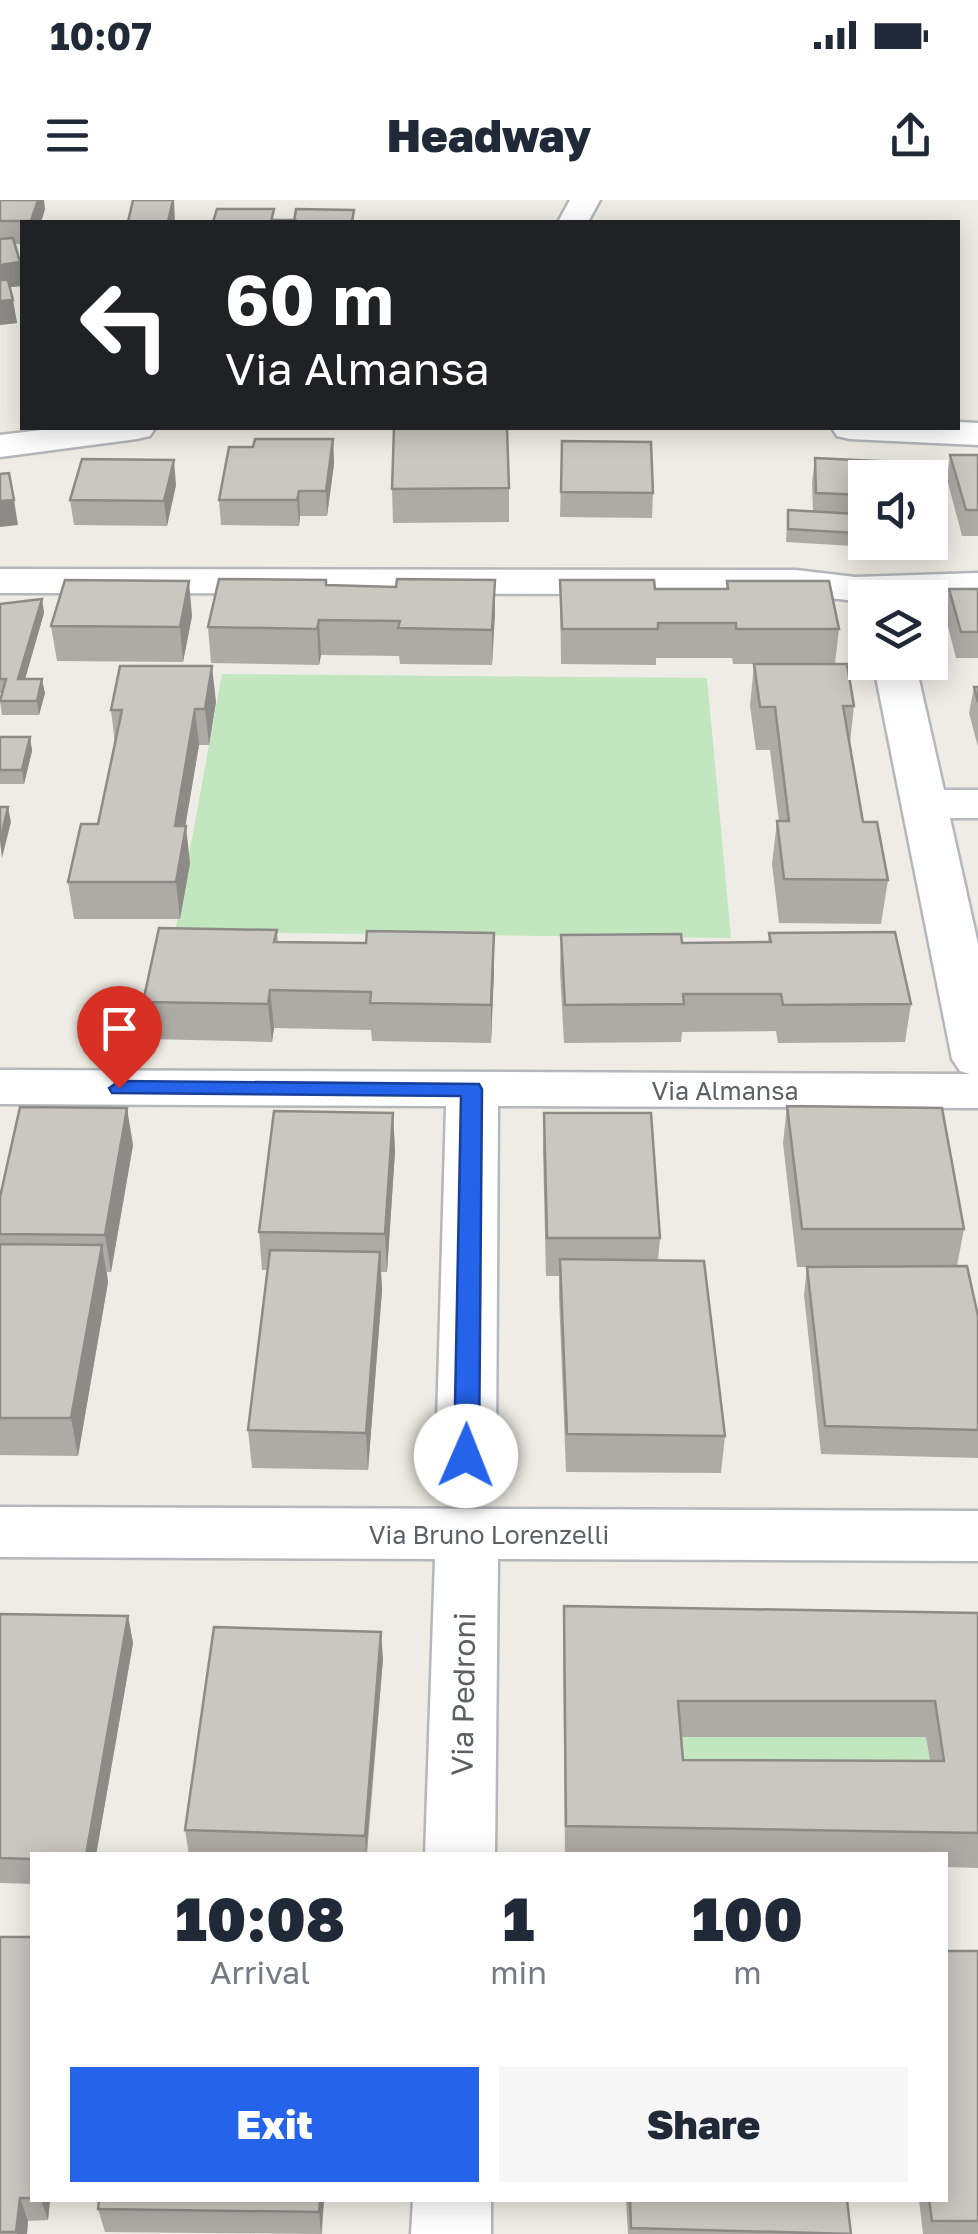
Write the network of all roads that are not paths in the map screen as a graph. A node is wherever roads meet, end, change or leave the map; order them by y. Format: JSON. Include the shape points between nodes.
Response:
{"nodes":[{"id":1,"x":115,"y":430,"type":"edge"},
{"id":2,"x":893,"y":430,"type":"edge"},
{"id":3,"x":978,"y":434,"type":"edge"},
{"id":4,"x":25,"y":438,"type":"edge"},
{"id":5,"x":0,"y":581,"type":"edge"},
{"id":6,"x":978,"y":585,"type":"edge"},
{"id":7,"x":948,"y":587,"type":"edge"},
{"id":8,"x":848,"y":591,"type":"edge"},
{"id":9,"x":898,"y":680,"type":"edge"},
{"id":10,"x":924,"y":804,"type":"junction"},
{"id":11,"x":978,"y":804,"type":"edge"},
{"id":12,"x":978,"y":1059,"type":"edge"},
{"id":13,"x":0,"y":1087,"type":"edge"},
{"id":14,"x":472,"y":1089,"type":"junction"},
{"id":15,"x":978,"y":1091,"type":"edge"},
{"id":16,"x":466,"y":1456,"type":"dead end"},
{"id":17,"x":0,"y":1532,"type":"edge"},
{"id":18,"x":467,"y":1534,"type":"junction"},
{"id":19,"x":978,"y":1536,"type":"edge"},
{"id":20,"x":460,"y":1852,"type":"edge"},
{"id":21,"x":452,"y":2202,"type":"edge"},
{"id":22,"x":451,"y":2234,"type":"edge"}],
"edges":[{"from":1,"to":4,"type":"street"},
{"from":2,"to":3,"type":"street"},
{"from":5,"to":8,"type":"street","via":[[807,582]]},
{"from":6,"to":7,"type":"street"},
{"from":9,"to":10,"type":"street"},
{"from":10,"to":11,"type":"street"},
{"from":10,"to":12,"type":"street"},
{"from":13,"to":14,"type":"street","name":"Via Almansa"},
{"from":14,"to":15,"type":"street","name":"Via Almansa"},
{"from":14,"to":16,"type":"street"},
{"from":17,"to":18,"type":"street","name":"Via Bruno Lorenzelli"},
{"from":18,"to":19,"type":"street","name":"Via Bruno Lorenzelli"},
{"from":18,"to":20,"type":"street","name":"Via Pedroni"},
{"from":21,"to":22,"type":"street"}]}
